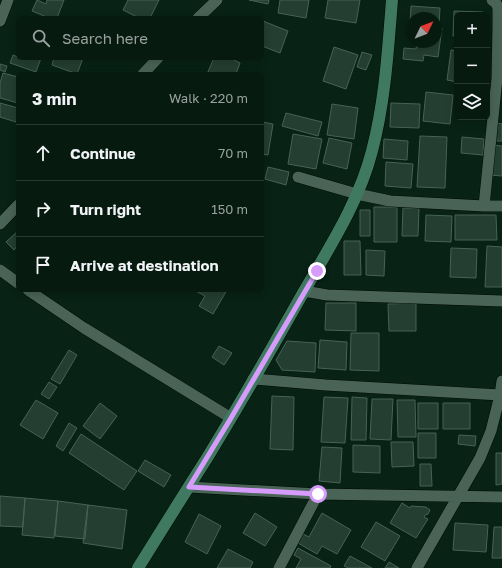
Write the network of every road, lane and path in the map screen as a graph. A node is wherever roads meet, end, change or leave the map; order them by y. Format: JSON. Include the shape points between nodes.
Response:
{"nodes":[{"id":1,"x":8,"y":0,"type":"edge"},
{"id":2,"x":217,"y":0,"type":"edge"},
{"id":3,"x":392,"y":0,"type":"edge"},
{"id":4,"x":492,"y":0,"type":"edge"},
{"id":5,"x":200,"y":16,"type":"edge"},
{"id":6,"x":0,"y":21,"type":"edge"},
{"id":7,"x":156,"y":60,"type":"edge"},
{"id":8,"x":145,"y":72,"type":"edge"},
{"id":9,"x":499,"y":78,"type":"edge"},
{"id":10,"x":298,"y":177,"type":"dead end"},
{"id":11,"x":357,"y":194,"type":"junction"},
{"id":12,"x":484,"y":206,"type":"junction"},
{"id":13,"x":502,"y":206,"type":"edge"},
{"id":14,"x":16,"y":207,"type":"edge"},
{"id":15,"x":0,"y":224,"type":"edge"},
{"id":16,"x":0,"y":270,"type":"edge"},
{"id":17,"x":16,"y":282,"type":"edge"},
{"id":18,"x":304,"y":291,"type":"junction"},
{"id":19,"x":31,"y":292,"type":"edge"},
{"id":20,"x":502,"y":301,"type":"edge"},
{"id":21,"x":502,"y":306,"type":"edge"},
{"id":22,"x":254,"y":379,"type":"junction"},
{"id":23,"x":502,"y":381,"type":"edge"},
{"id":24,"x":500,"y":395,"type":"junction"},
{"id":25,"x":231,"y":418,"type":"junction"},
{"id":26,"x":189,"y":487,"type":"junction"},
{"id":27,"x":318,"y":494,"type":"junction"},
{"id":28,"x":459,"y":496,"type":"junction"},
{"id":29,"x":502,"y":497,"type":"edge"},
{"id":30,"x":138,"y":568,"type":"edge"},
{"id":31,"x":279,"y":568,"type":"edge"},
{"id":32,"x":416,"y":568,"type":"edge"}],
"edges":[{"from":1,"to":6,"type":"street"},
{"from":2,"to":5,"type":"street"},
{"from":3,"to":11,"type":"street","via":[[385,86],[372,151]]},
{"from":4,"to":9,"type":"street","via":[[498,8]]},
{"from":7,"to":8,"type":"street"},
{"from":9,"to":12,"type":"street"},
{"from":10,"to":11,"type":"street"},
{"from":11,"to":12,"type":"street","via":[[390,201]]},
{"from":11,"to":18,"type":"street"},
{"from":12,"to":13,"type":"street"},
{"from":14,"to":15,"type":"street"},
{"from":16,"to":17,"type":"street"},
{"from":18,"to":20,"type":"street","via":[[327,295]]},
{"from":18,"to":22,"type":"street"},
{"from":19,"to":25,"type":"street","via":[[84,328]]},
{"from":20,"to":21,"type":"street"},
{"from":22,"to":24,"type":"street"},
{"from":22,"to":25,"type":"street"},
{"from":23,"to":24,"type":"street"},
{"from":24,"to":28,"type":"street","via":[[491,431],[480,458]]},
{"from":25,"to":26,"type":"street"},
{"from":26,"to":27,"type":"street"},
{"from":26,"to":30,"type":"street"},
{"from":27,"to":28,"type":"street"},
{"from":27,"to":31,"type":"street"},
{"from":28,"to":29,"type":"street"},
{"from":28,"to":32,"type":"street"}]}
